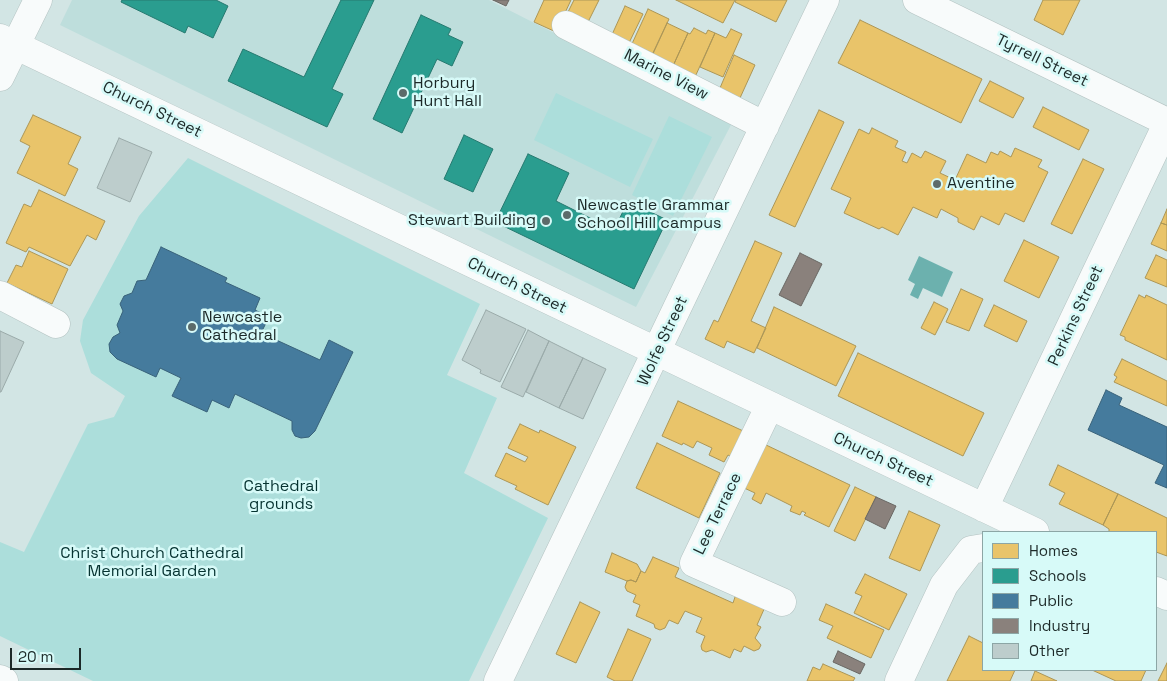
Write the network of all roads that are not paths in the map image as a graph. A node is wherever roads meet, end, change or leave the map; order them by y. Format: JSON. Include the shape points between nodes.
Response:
{"nodes":[{"id":1,"x":38,"y":0,"type":"edge"},
{"id":2,"x":825,"y":0,"type":"edge"},
{"id":3,"x":917,"y":0,"type":"edge"},
{"id":4,"x":566,"y":24,"type":"dead end"},
{"id":5,"x":8,"y":42,"type":"edge"},
{"id":6,"x":0,"y":77,"type":"edge"},
{"id":7,"x":1167,"y":122,"type":"edge"},
{"id":8,"x":765,"y":126,"type":"junction"},
{"id":9,"x":0,"y":295,"type":"edge"},
{"id":10,"x":56,"y":324,"type":"dead end"},
{"id":11,"x":657,"y":353,"type":"junction"},
{"id":12,"x":770,"y":406,"type":"junction"},
{"id":13,"x":984,"y":508,"type":"junction"},
{"id":14,"x":1033,"y":531,"type":"edge"},
{"id":15,"x":982,"y":548,"type":"edge"},
{"id":16,"x":782,"y":602,"type":"dead end"},
{"id":17,"x":0,"y":679,"type":"edge"},
{"id":18,"x":4,"y":681,"type":"edge"},
{"id":19,"x":498,"y":681,"type":"edge"},
{"id":20,"x":899,"y":681,"type":"edge"}],
"edges":[{"from":1,"to":5,"type":"street"},
{"from":2,"to":8,"type":"street","name":"Wolfe Street"},
{"from":3,"to":7,"type":"street","name":"Tyrrell Street"},
{"from":4,"to":8,"type":"street","name":"Marine View"},
{"from":5,"to":6,"type":"street"},
{"from":5,"to":11,"type":"street","name":"Church Street"},
{"from":7,"to":13,"type":"street","name":"Perkins Street"},
{"from":8,"to":11,"type":"street","name":"Wolfe Street"},
{"from":9,"to":10,"type":"street"},
{"from":11,"to":12,"type":"street","name":"Church Street"},
{"from":11,"to":19,"type":"street","name":"Wolfe Street"},
{"from":12,"to":13,"type":"street","name":"Church Street"},
{"from":12,"to":16,"type":"street","name":"Lee Terrace","via":[[694,563]]},
{"from":13,"to":14,"type":"street","name":"Church Street"},
{"from":15,"to":20,"type":"street","via":[[971,550],[944,585]]},
{"from":17,"to":18,"type":"street"}]}
